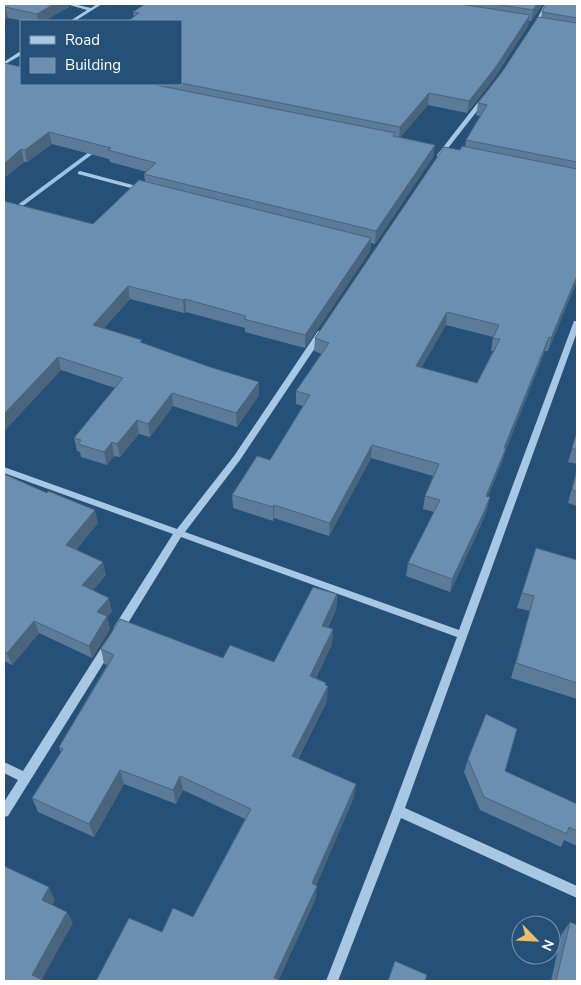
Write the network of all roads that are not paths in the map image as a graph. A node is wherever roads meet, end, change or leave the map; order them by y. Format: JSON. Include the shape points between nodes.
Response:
{"nodes":[{"id":1,"x":68,"y":4,"type":"edge"},
{"id":2,"x":100,"y":4,"type":"edge"},
{"id":3,"x":547,"y":4,"type":"edge"},
{"id":4,"x":91,"y":9,"type":"junction"},
{"id":5,"x":74,"y":20,"type":"edge"},
{"id":6,"x":526,"y":23,"type":"edge"},
{"id":7,"x":535,"y":25,"type":"junction"},
{"id":8,"x":544,"y":26,"type":"edge"},
{"id":9,"x":530,"y":32,"type":"edge"},
{"id":10,"x":20,"y":54,"type":"edge"},
{"id":11,"x":5,"y":62,"type":"edge"},
{"id":12,"x":15,"y":63,"type":"dead end"},
{"id":13,"x":491,"y":90,"type":"edge"},
{"id":14,"x":433,"y":149,"type":"edge"},
{"id":15,"x":447,"y":152,"type":"junction"},
{"id":16,"x":432,"y":168,"type":"edge"},
{"id":17,"x":80,"y":173,"type":"dead end"},
{"id":18,"x":145,"y":190,"type":"edge"},
{"id":19,"x":328,"y":322,"type":"edge"},
{"id":20,"x":577,"y":323,"type":"edge"},
{"id":21,"x":4,"y":470,"type":"edge"},
{"id":22,"x":178,"y":534,"type":"junction"},
{"id":23,"x":462,"y":635,"type":"junction"},
{"id":24,"x":4,"y":767,"type":"edge"},
{"id":25,"x":25,"y":778,"type":"junction"},
{"id":26,"x":398,"y":811,"type":"junction"},
{"id":27,"x":4,"y":812,"type":"edge"},
{"id":28,"x":577,"y":892,"type":"edge"},
{"id":29,"x":332,"y":981,"type":"edge"}],
"edges":[{"from":1,"to":4,"type":"street"},
{"from":2,"to":4,"type":"street"},
{"from":3,"to":7,"type":"street"},
{"from":4,"to":5,"type":"street"},
{"from":6,"to":7,"type":"street"},
{"from":7,"to":8,"type":"street"},
{"from":7,"to":9,"type":"street"},
{"from":10,"to":11,"type":"street"},
{"from":11,"to":12,"type":"street"},
{"from":13,"to":15,"type":"street"},
{"from":14,"to":15,"type":"street"},
{"from":15,"to":16,"type":"street"},
{"from":17,"to":18,"type":"street"},
{"from":19,"to":22,"type":"street","via":[[237,458]]},
{"from":20,"to":23,"type":"street"},
{"from":21,"to":22,"type":"street"},
{"from":22,"to":23,"type":"street"},
{"from":22,"to":25,"type":"street"},
{"from":23,"to":26,"type":"street"},
{"from":24,"to":25,"type":"street"},
{"from":25,"to":27,"type":"street"},
{"from":26,"to":28,"type":"street"},
{"from":26,"to":29,"type":"street"}]}
